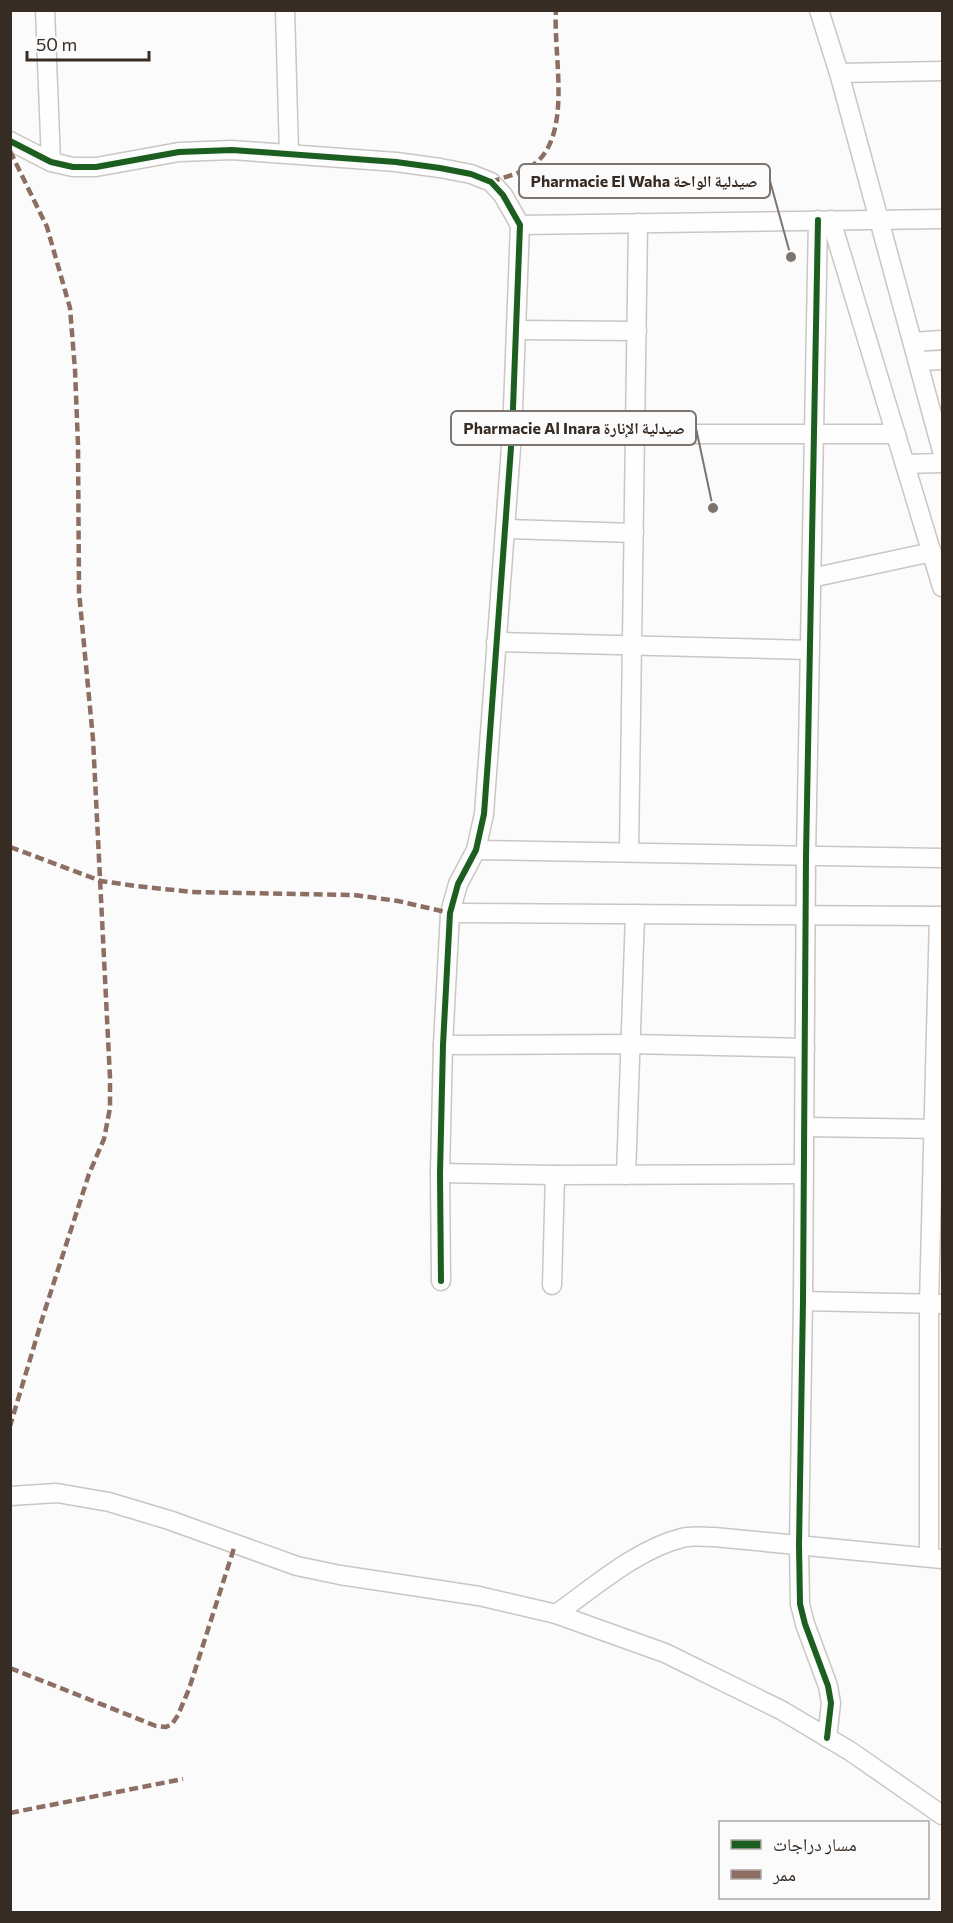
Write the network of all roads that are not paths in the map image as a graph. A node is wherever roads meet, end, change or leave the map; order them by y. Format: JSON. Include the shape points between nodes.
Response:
{"nodes":[{"id":1,"x":45,"y":10,"type":"edge"},
{"id":2,"x":285,"y":10,"type":"edge"},
{"id":3,"x":819,"y":10,"type":"edge"},
{"id":4,"x":942,"y":71,"type":"edge"},
{"id":5,"x":839,"y":73,"type":"junction"},
{"id":6,"x":10,"y":141,"type":"edge"},
{"id":7,"x":290,"y":153,"type":"junction"},
{"id":8,"x":51,"y":162,"type":"junction"},
{"id":9,"x":880,"y":219,"type":"junction"},
{"id":10,"x":942,"y":219,"type":"edge"},
{"id":11,"x":824,"y":220,"type":"junction"},
{"id":12,"x":638,"y":223,"type":"junction"},
{"id":13,"x":520,"y":225,"type":"junction"},
{"id":14,"x":517,"y":330,"type":"junction"},
{"id":15,"x":637,"y":331,"type":"junction"},
{"id":16,"x":942,"y":340,"type":"edge"},
{"id":17,"x":913,"y":342,"type":"junction"},
{"id":18,"x":942,"y":360,"type":"edge"},
{"id":19,"x":918,"y":361,"type":"junction"},
{"id":20,"x":512,"y":434,"type":"junction"},
{"id":21,"x":635,"y":434,"type":"junction"},
{"id":22,"x":896,"y":434,"type":"junction"},
{"id":23,"x":813,"y":435,"type":"junction"},
{"id":24,"x":942,"y":450,"type":"edge"},
{"id":25,"x":942,"y":463,"type":"edge"},
{"id":26,"x":905,"y":464,"type":"junction"},
{"id":27,"x":505,"y":529,"type":"junction"},
{"id":28,"x":634,"y":534,"type":"junction"},
{"id":29,"x":932,"y":552,"type":"junction"},
{"id":30,"x":811,"y":579,"type":"junction"},
{"id":31,"x":942,"y":587,"type":"edge"},
{"id":32,"x":496,"y":642,"type":"junction"},
{"id":33,"x":632,"y":645,"type":"junction"},
{"id":34,"x":810,"y":650,"type":"junction"},
{"id":35,"x":476,"y":850,"type":"junction"},
{"id":36,"x":629,"y":852,"type":"junction"},
{"id":37,"x":806,"y":856,"type":"junction"},
{"id":38,"x":942,"y":858,"type":"edge"},
{"id":39,"x":450,"y":914,"type":"junction"},
{"id":40,"x":635,"y":914,"type":"junction"},
{"id":41,"x":807,"y":915,"type":"junction"},
{"id":42,"x":941,"y":916,"type":"edge"},
{"id":43,"x":630,"y":1044,"type":"junction"},
{"id":44,"x":443,"y":1045,"type":"junction"},
{"id":45,"x":805,"y":1048,"type":"junction"},
{"id":46,"x":805,"y":1127,"type":"junction"},
{"id":47,"x":937,"y":1129,"type":"edge"},
{"id":48,"x":440,"y":1173,"type":"junction"},
{"id":49,"x":803,"y":1174,"type":"junction"},
{"id":50,"x":555,"y":1175,"type":"junction"},
{"id":51,"x":626,"y":1175,"type":"junction"},
{"id":52,"x":441,"y":1281,"type":"dead end"},
{"id":53,"x":552,"y":1285,"type":"dead end"},
{"id":54,"x":803,"y":1301,"type":"junction"},
{"id":55,"x":936,"y":1304,"type":"edge"},
{"id":56,"x":935,"y":1476,"type":"edge"},
{"id":57,"x":10,"y":1496,"type":"edge"},
{"id":58,"x":799,"y":1545,"type":"junction"},
{"id":59,"x":936,"y":1558,"type":"edge"},
{"id":60,"x":556,"y":1614,"type":"junction"},
{"id":61,"x":827,"y":1738,"type":"junction"},
{"id":62,"x":942,"y":1815,"type":"edge"}],
"edges":[{"from":1,"to":8,"type":"street"},
{"from":2,"to":7,"type":"street"},
{"from":3,"to":5,"type":"street"},
{"from":4,"to":5,"type":"street"},
{"from":5,"to":9,"type":"street"},
{"from":6,"to":8,"type":"street"},
{"from":7,"to":8,"type":"street","via":[[179,152],[96,167]]},
{"from":7,"to":13,"type":"street","via":[[396,162],[471,174],[491,182]]},
{"from":9,"to":10,"type":"street"},
{"from":9,"to":11,"type":"street"},
{"from":9,"to":17,"type":"street"},
{"from":11,"to":12,"type":"street"},
{"from":11,"to":22,"type":"street"},
{"from":11,"to":23,"type":"street"},
{"from":12,"to":13,"type":"street"},
{"from":12,"to":15,"type":"street"},
{"from":13,"to":14,"type":"street"},
{"from":14,"to":15,"type":"street"},
{"from":14,"to":20,"type":"street"},
{"from":15,"to":21,"type":"street"},
{"from":16,"to":17,"type":"street"},
{"from":17,"to":19,"type":"street"},
{"from":18,"to":19,"type":"street"},
{"from":19,"to":24,"type":"street"},
{"from":20,"to":21,"type":"street"},
{"from":20,"to":27,"type":"street"},
{"from":21,"to":23,"type":"street"},
{"from":21,"to":28,"type":"street"},
{"from":22,"to":23,"type":"street"},
{"from":22,"to":26,"type":"street"},
{"from":23,"to":30,"type":"street"},
{"from":25,"to":26,"type":"street"},
{"from":26,"to":29,"type":"street"},
{"from":27,"to":28,"type":"street"},
{"from":27,"to":32,"type":"street"},
{"from":28,"to":33,"type":"street"},
{"from":29,"to":30,"type":"street"},
{"from":29,"to":31,"type":"street"},
{"from":30,"to":34,"type":"street"},
{"from":32,"to":33,"type":"street"},
{"from":32,"to":35,"type":"street","via":[[484,814]]},
{"from":33,"to":34,"type":"street"},
{"from":33,"to":36,"type":"street"},
{"from":34,"to":37,"type":"street"},
{"from":35,"to":36,"type":"street"},
{"from":35,"to":39,"type":"street","via":[[458,884]]},
{"from":36,"to":37,"type":"street"},
{"from":37,"to":38,"type":"street"},
{"from":37,"to":41,"type":"street"},
{"from":39,"to":40,"type":"street"},
{"from":39,"to":44,"type":"street"},
{"from":40,"to":41,"type":"street"},
{"from":40,"to":43,"type":"street"},
{"from":41,"to":42,"type":"street"},
{"from":41,"to":45,"type":"street"},
{"from":42,"to":47,"type":"street"},
{"from":43,"to":44,"type":"street"},
{"from":43,"to":45,"type":"street"},
{"from":43,"to":51,"type":"street"},
{"from":44,"to":48,"type":"street"},
{"from":45,"to":46,"type":"street"},
{"from":46,"to":47,"type":"street"},
{"from":46,"to":49,"type":"street"},
{"from":47,"to":55,"type":"street"},
{"from":48,"to":50,"type":"street"},
{"from":48,"to":52,"type":"street"},
{"from":49,"to":51,"type":"street"},
{"from":49,"to":54,"type":"street"},
{"from":50,"to":51,"type":"street"},
{"from":50,"to":53,"type":"street"},
{"from":54,"to":55,"type":"street"},
{"from":54,"to":58,"type":"street"},
{"from":55,"to":56,"type":"street"},
{"from":56,"to":59,"type":"street"},
{"from":57,"to":60,"type":"street","via":[[57,1493],[109,1502],[297,1566],[479,1596]]},
{"from":58,"to":59,"type":"street"},
{"from":58,"to":60,"type":"street","via":[[683,1537],[621,1568]]},
{"from":58,"to":61,"type":"street","via":[[800,1604],[831,1703]]},
{"from":60,"to":61,"type":"street","via":[[665,1653],[781,1710]]},
{"from":61,"to":62,"type":"street"}]}
